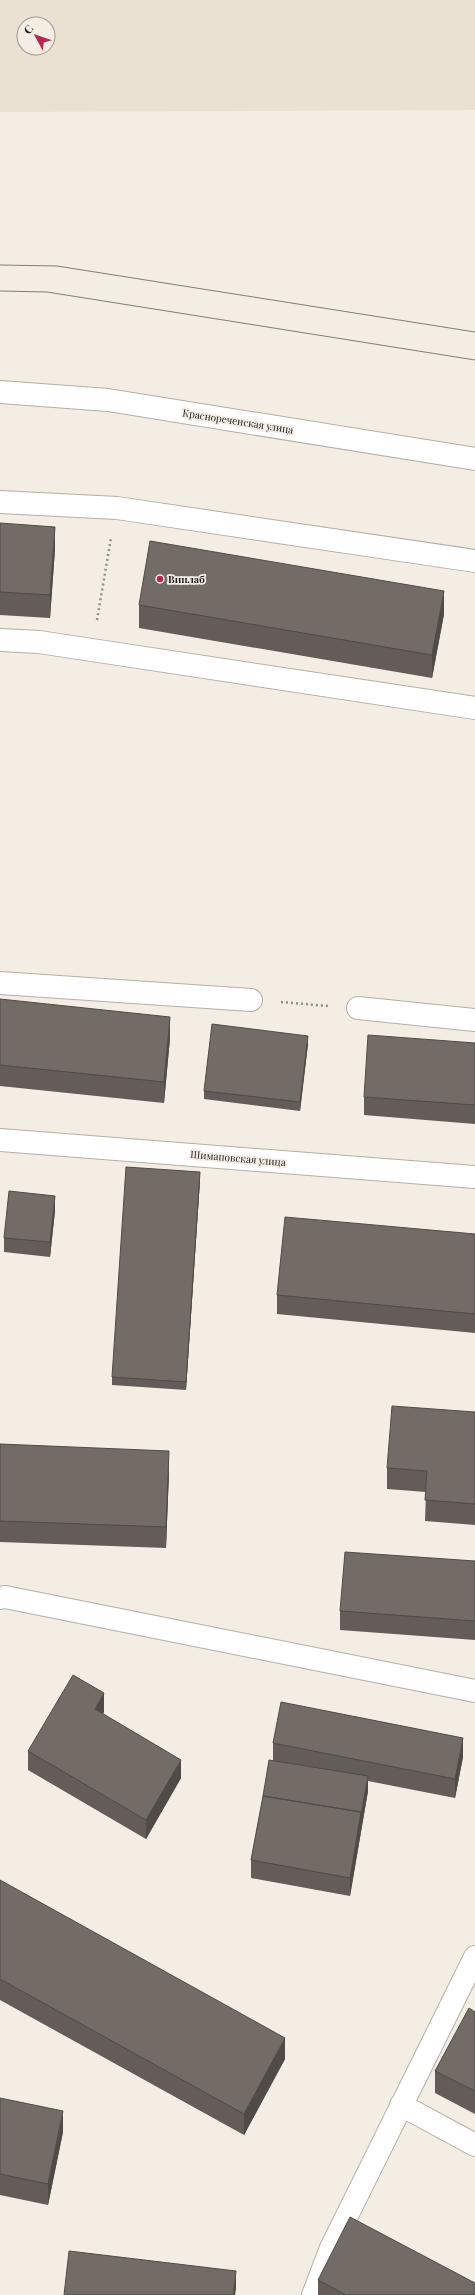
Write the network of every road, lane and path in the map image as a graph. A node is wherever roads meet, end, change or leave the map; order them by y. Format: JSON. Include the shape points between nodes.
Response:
{"nodes":[{"id":1,"x":0,"y":392,"type":"edge"},
{"id":2,"x":475,"y":459,"type":"edge"},
{"id":3,"x":0,"y":502,"type":"edge"},
{"id":4,"x":117,"y":508,"type":"junction"},
{"id":5,"x":475,"y":561,"type":"edge"},
{"id":6,"x":0,"y":640,"type":"edge"},
{"id":7,"x":91,"y":650,"type":"junction"},
{"id":8,"x":475,"y":708,"type":"edge"},
{"id":9,"x":0,"y":984,"type":"edge"},
{"id":10,"x":252,"y":1000,"type":"joint"},
{"id":11,"x":358,"y":1008,"type":"joint"},
{"id":12,"x":475,"y":1020,"type":"edge"},
{"id":13,"x":0,"y":1140,"type":"edge"},
{"id":14,"x":475,"y":1177,"type":"edge"},
{"id":15,"x":0,"y":1598,"type":"edge"},
{"id":16,"x":475,"y":1691,"type":"edge"},
{"id":17,"x":475,"y":1957,"type":"edge"},
{"id":18,"x":401,"y":2105,"type":"junction"},
{"id":19,"x":475,"y":2145,"type":"edge"},
{"id":20,"x":313,"y":2295,"type":"edge"}],
"edges":[{"from":1,"to":2,"type":"main road","name":"Краснореченская улица","via":[[108,400]]},
{"from":3,"to":4,"type":"main road"},
{"from":4,"to":5,"type":"main road"},
{"from":4,"to":7,"type":"path"},
{"from":6,"to":7,"type":"main road","via":[[39,642]]},
{"from":7,"to":8,"type":"main road"},
{"from":9,"to":10,"type":"main road"},
{"from":10,"to":11,"type":"path"},
{"from":11,"to":12,"type":"main road"},
{"from":13,"to":14,"type":"main road","name":"Шимановская улица"},
{"from":15,"to":16,"type":"main road"},
{"from":17,"to":18,"type":"main road"},
{"from":18,"to":19,"type":"main road"},
{"from":18,"to":20,"type":"main road","via":[[331,2248]]}]}
